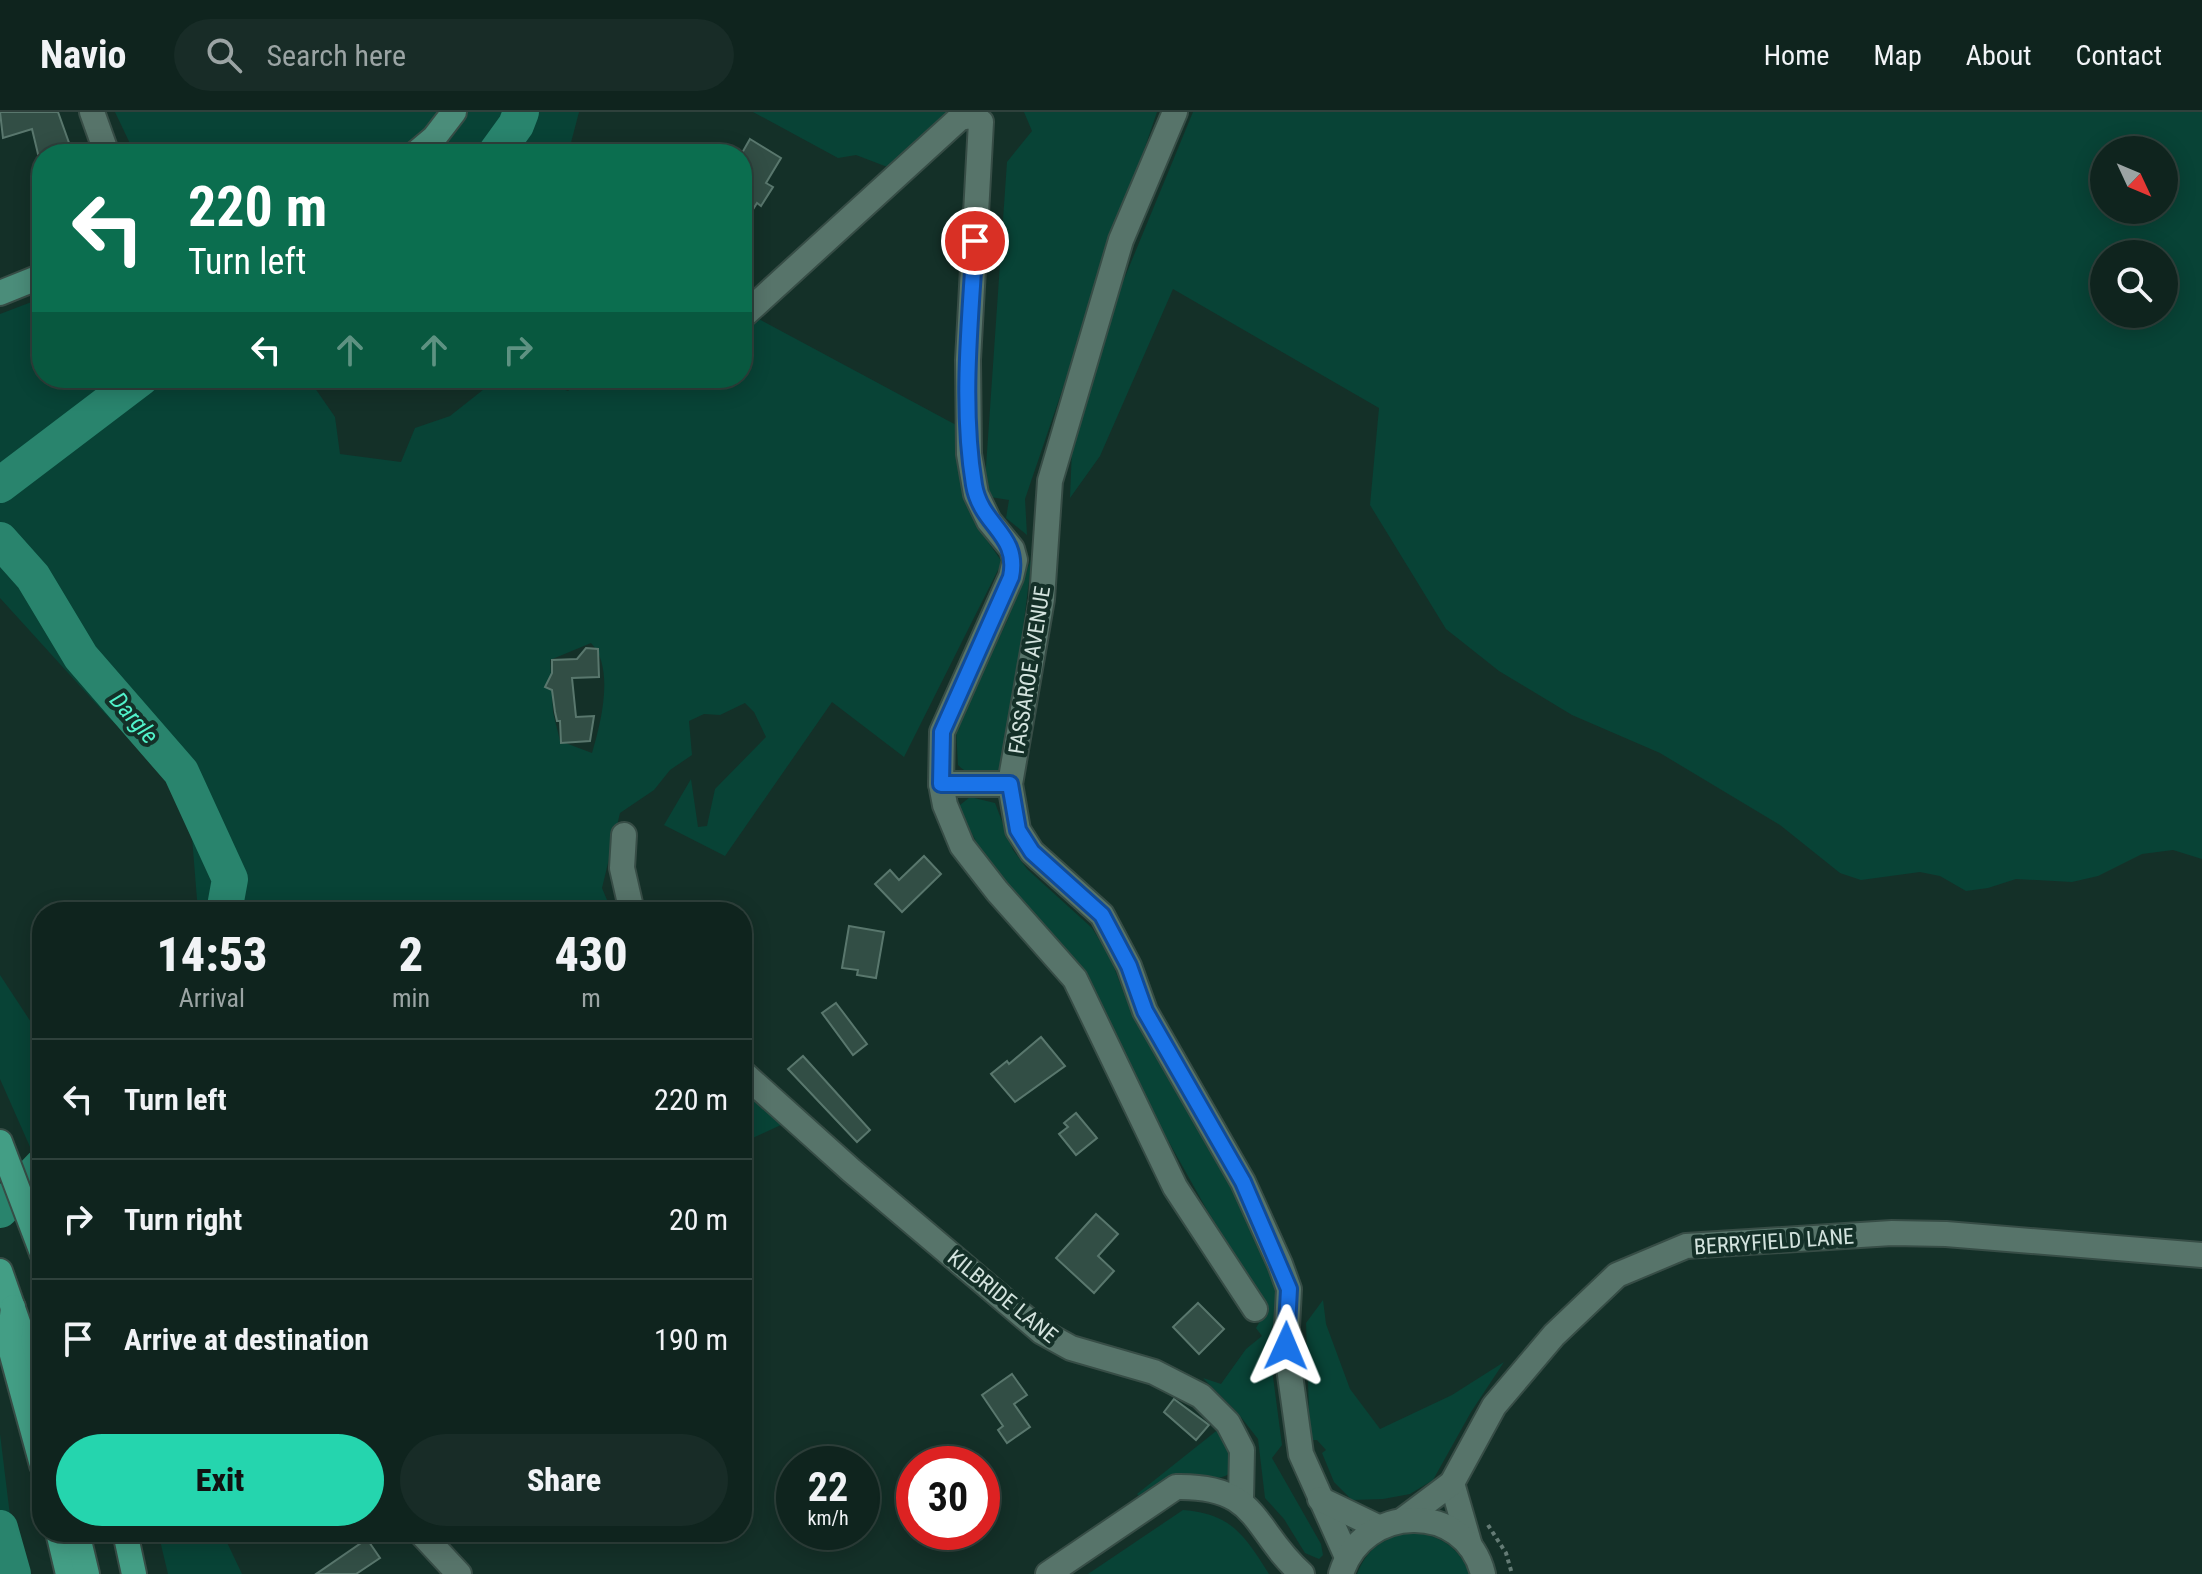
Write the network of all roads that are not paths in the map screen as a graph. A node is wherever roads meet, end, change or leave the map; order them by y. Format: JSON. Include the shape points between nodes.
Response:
{"nodes":[{"id":1,"x":92,"y":112,"type":"edge"},
{"id":2,"x":454,"y":112,"type":"edge"},
{"id":3,"x":1175,"y":112,"type":"edge"},
{"id":4,"x":103,"y":144,"type":"edge"},
{"id":5,"x":427,"y":144,"type":"edge"},
{"id":6,"x":32,"y":280,"type":"edge"},
{"id":7,"x":0,"y":293,"type":"edge"},
{"id":8,"x":752,"y":308,"type":"edge"},
{"id":9,"x":941,"y":784,"type":"junction"},
{"id":10,"x":1010,"y":784,"type":"junction"},
{"id":11,"x":624,"y":835,"type":"dead end"},
{"id":12,"x":630,"y":902,"type":"edge"},
{"id":13,"x":752,"y":1081,"type":"edge"},
{"id":14,"x":4,"y":1151,"type":"edge"},
{"id":15,"x":32,"y":1227,"type":"edge"},
{"id":16,"x":2202,"y":1255,"type":"edge"},
{"id":17,"x":0,"y":1271,"type":"edge"},
{"id":18,"x":13,"y":1307,"type":"junction"},
{"id":19,"x":1255,"y":1309,"type":"dead end"},
{"id":20,"x":32,"y":1362,"type":"edge"},
{"id":21,"x":32,"y":1428,"type":"edge"},
{"id":22,"x":1452,"y":1483,"type":"junction"},
{"id":23,"x":1320,"y":1499,"type":"junction"},
{"id":24,"x":1241,"y":1500,"type":"junction"},
{"id":25,"x":1404,"y":1519,"type":"junction"},
{"id":26,"x":1378,"y":1527,"type":"junction"},
{"id":27,"x":60,"y":1542,"type":"edge"},
{"id":28,"x":79,"y":1542,"type":"edge"},
{"id":29,"x":127,"y":1542,"type":"edge"},
{"id":30,"x":429,"y":1542,"type":"edge"},
{"id":31,"x":1470,"y":1548,"type":"junction"},
{"id":32,"x":1338,"y":1569,"type":"edge"},
{"id":33,"x":68,"y":1574,"type":"edge"},
{"id":34,"x":87,"y":1574,"type":"edge"},
{"id":35,"x":134,"y":1574,"type":"edge"},
{"id":36,"x":459,"y":1574,"type":"edge"},
{"id":37,"x":1048,"y":1574,"type":"edge"},
{"id":38,"x":1302,"y":1574,"type":"edge"},
{"id":39,"x":1483,"y":1574,"type":"edge"}],
"edges":[{"from":1,"to":4,"type":"street"},
{"from":2,"to":5,"type":"main road"},
{"from":3,"to":10,"type":"street","name":"FASSAROE AVENUE","via":[[1121,240],[1050,481],[1042,599]]},
{"from":6,"to":7,"type":"main road"},
{"from":8,"to":9,"type":"street","via":[[960,118],[971,116],[981,122],[968,360],[969,454],[976,494],[1015,560],[942,732]]},
{"from":9,"to":10,"type":"street"},
{"from":9,"to":19,"type":"street","via":[[962,846],[1075,979],[1175,1187]]},
{"from":10,"to":23,"type":"street","name":"FASSAROE AVENUE","via":[[1018,830],[1032,852],[1102,915],[1145,1011],[1243,1182],[1280,1264],[1289,1289],[1286,1346],[1301,1454]]},
{"from":11,"to":12,"type":"street","via":[[622,868]]},
{"from":13,"to":24,"type":"street","name":"KILBRIDE LANE","via":[[1042,1332],[1071,1348],[1154,1372],[1201,1396],[1228,1423],[1242,1450]]},
{"from":14,"to":15,"type":"highway"},
{"from":16,"to":22,"type":"street","name":"BERRYFIELD LANE","via":[[1892,1233],[1686,1246],[1617,1275],[1554,1335],[1494,1406]]},
{"from":17,"to":18,"type":"highway"},
{"from":18,"to":20,"type":"highway"},
{"from":18,"to":21,"type":"highway","via":[[9,1344]]},
{"from":22,"to":25,"type":"street","name":"BERRYFIELD LANE"},
{"from":22,"to":31,"type":"street"},
{"from":23,"to":26,"type":"street"},
{"from":23,"to":32,"type":"street","name":"FASSAROE AVENUE"},
{"from":24,"to":37,"type":"street","via":[[1195,1486],[1176,1487]]},
{"from":24,"to":38,"type":"street"},
{"from":25,"to":26,"type":"street"},
{"from":25,"to":31,"type":"street","via":[[1441,1526]]},
{"from":26,"to":32,"type":"street","via":[[1360,1540]]},
{"from":27,"to":33,"type":"highway"},
{"from":28,"to":34,"type":"highway"},
{"from":29,"to":35,"type":"highway"},
{"from":30,"to":36,"type":"street"},
{"from":31,"to":39,"type":"street"}]}
